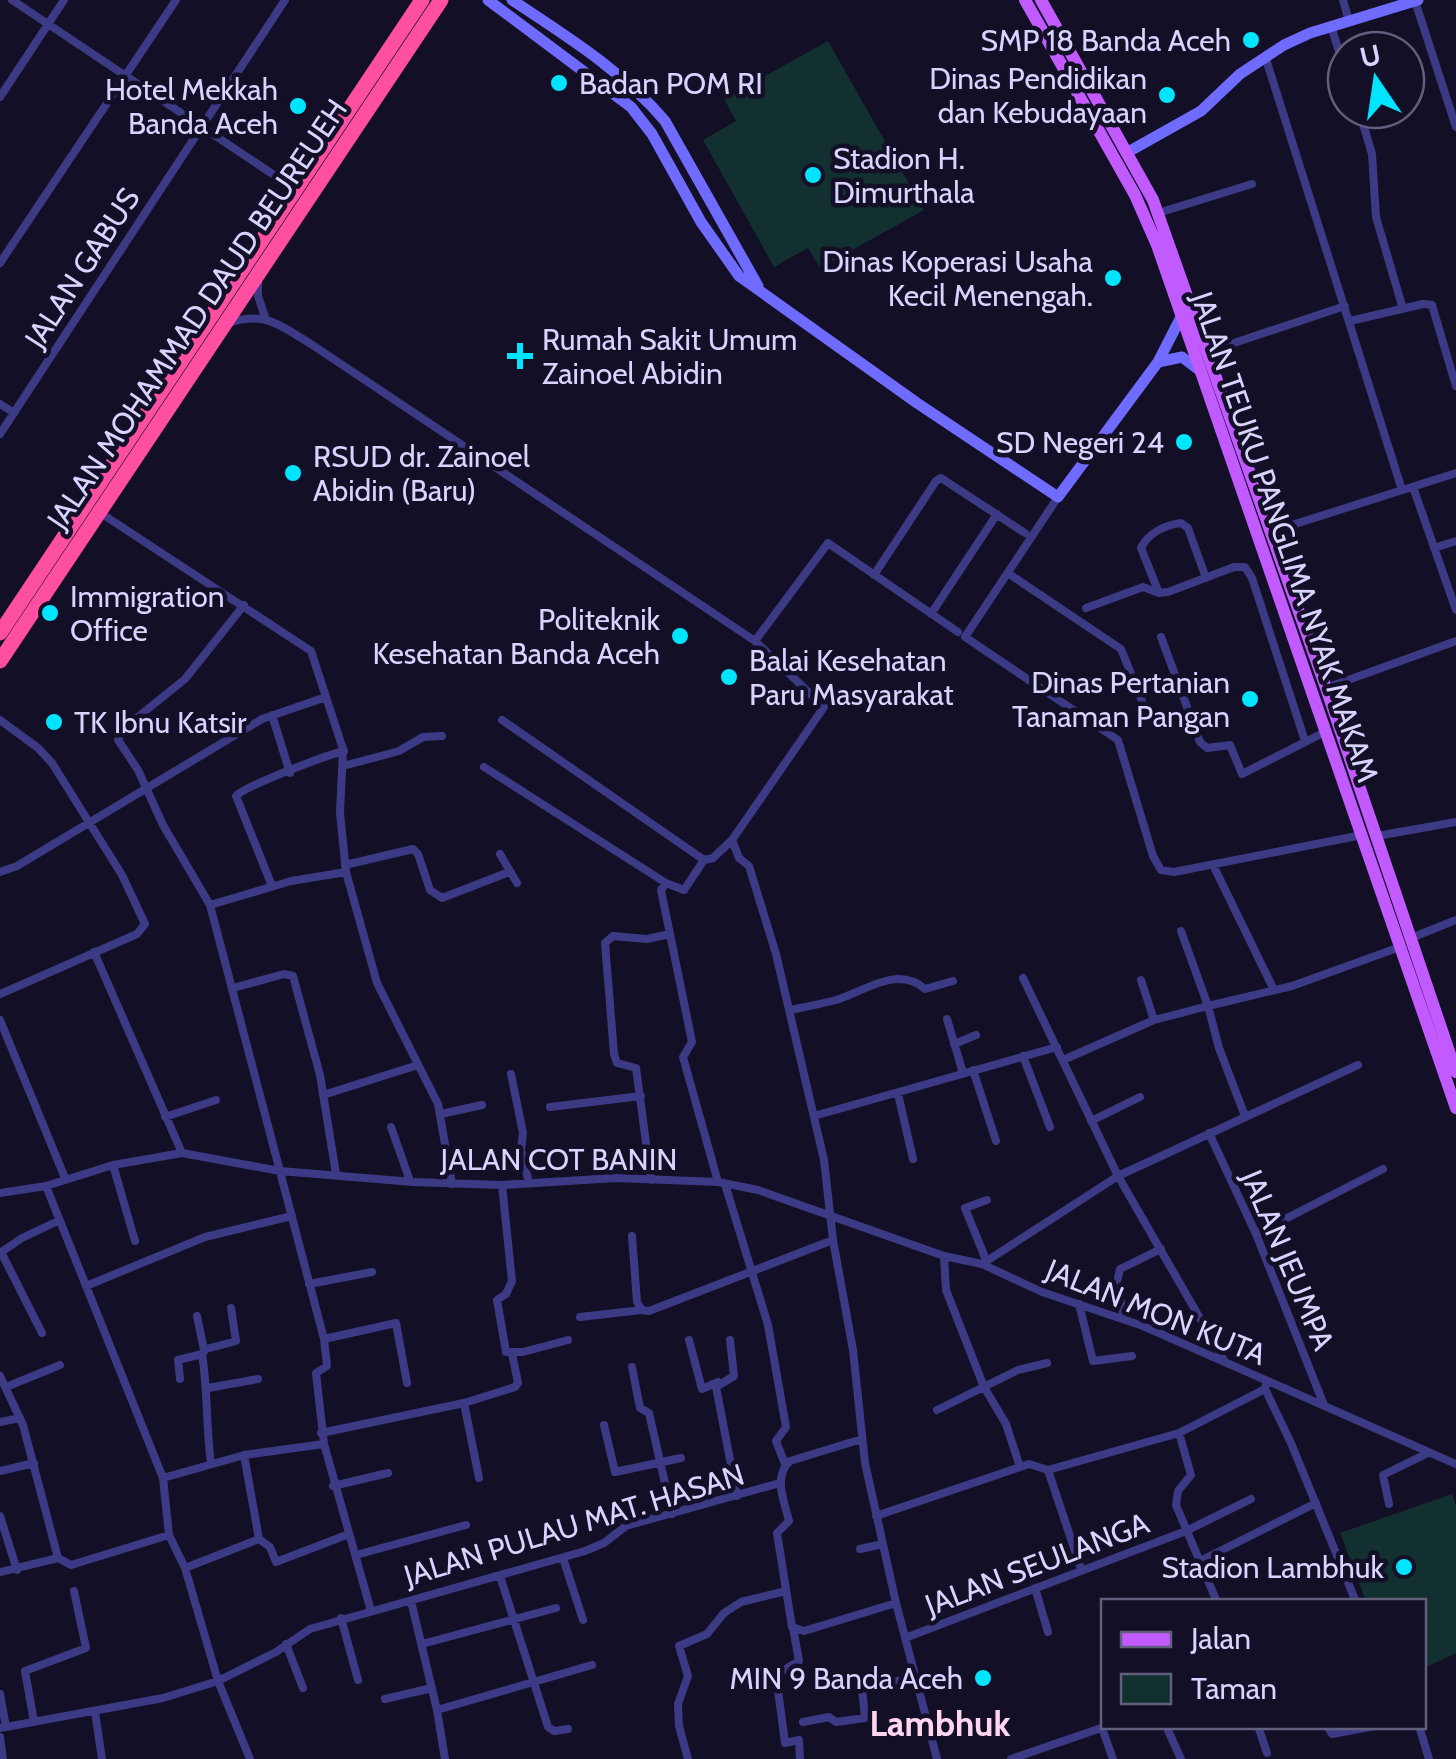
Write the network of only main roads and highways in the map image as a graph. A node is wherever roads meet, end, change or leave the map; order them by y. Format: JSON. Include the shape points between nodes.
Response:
{"nodes":[{"id":1,"x":422,"y":0,"type":"edge"},
{"id":2,"x":441,"y":0,"type":"edge"},
{"id":3,"x":1025,"y":0,"type":"edge"},
{"id":4,"x":1040,"y":0,"type":"edge"},
{"id":5,"x":328,"y":155,"type":"junction"},
{"id":6,"x":183,"y":372,"type":"junction"},
{"id":7,"x":0,"y":633,"type":"edge"},
{"id":8,"x":0,"y":660,"type":"edge"},
{"id":9,"x":1324,"y":705,"type":"junction"},
{"id":10,"x":1406,"y":942,"type":"junction"},
{"id":11,"x":1452,"y":1050,"type":"edge"},
{"id":12,"x":1456,"y":1072,"type":"edge"},
{"id":13,"x":1456,"y":1108,"type":"edge"}],
"edges":[{"from":1,"to":5,"type":"highway","name":"JALAN MOHAMMAD DAUD BEUREUEH"},
{"from":2,"to":5,"type":"highway","name":"JALAN MOHAMMAD DAUD BEUREUEH"},
{"from":3,"to":9,"type":"main road","name":"JALAN TEUKU PANGLIMA NYAK MAKAM","via":[[1144,212]]},
{"from":4,"to":9,"type":"main road","name":"JALAN TEUKU PANGLIMA NYAK MAKAM","via":[[1158,213],[1326,688]]},
{"from":5,"to":6,"type":"highway","name":"JALAN MOHAMMAD DAUD BEUREUEH","via":[[224,324]]},
{"from":5,"to":6,"type":"highway","name":"JALAN MOHAMMAD DAUD BEUREUEH","via":[[296,190]]},
{"from":6,"to":7,"type":"highway","name":"JALAN MOHAMMAD DAUD BEUREUEH"},
{"from":6,"to":8,"type":"highway","name":"JALAN MOHAMMAD DAUD BEUREUEH"},
{"from":9,"to":10,"type":"main road","name":"JALAN TEUKU PANGLIMA NYAK MAKAM","via":[[1377,836]]},
{"from":9,"to":10,"type":"main road","name":"JALAN TEUKU PANGLIMA NYAK MAKAM","via":[[1325,732]]},
{"from":10,"to":11,"type":"main road","name":"JALAN TEUKU PANGLIMA NYAK MAKAM"},
{"from":10,"to":13,"type":"main road","name":"JALAN TEUKU PANGLIMA NYAK MAKAM"},
{"from":11,"to":12,"type":"main road","name":"JALAN TEUKU PANGLIMA NYAK MAKAM"}]}
